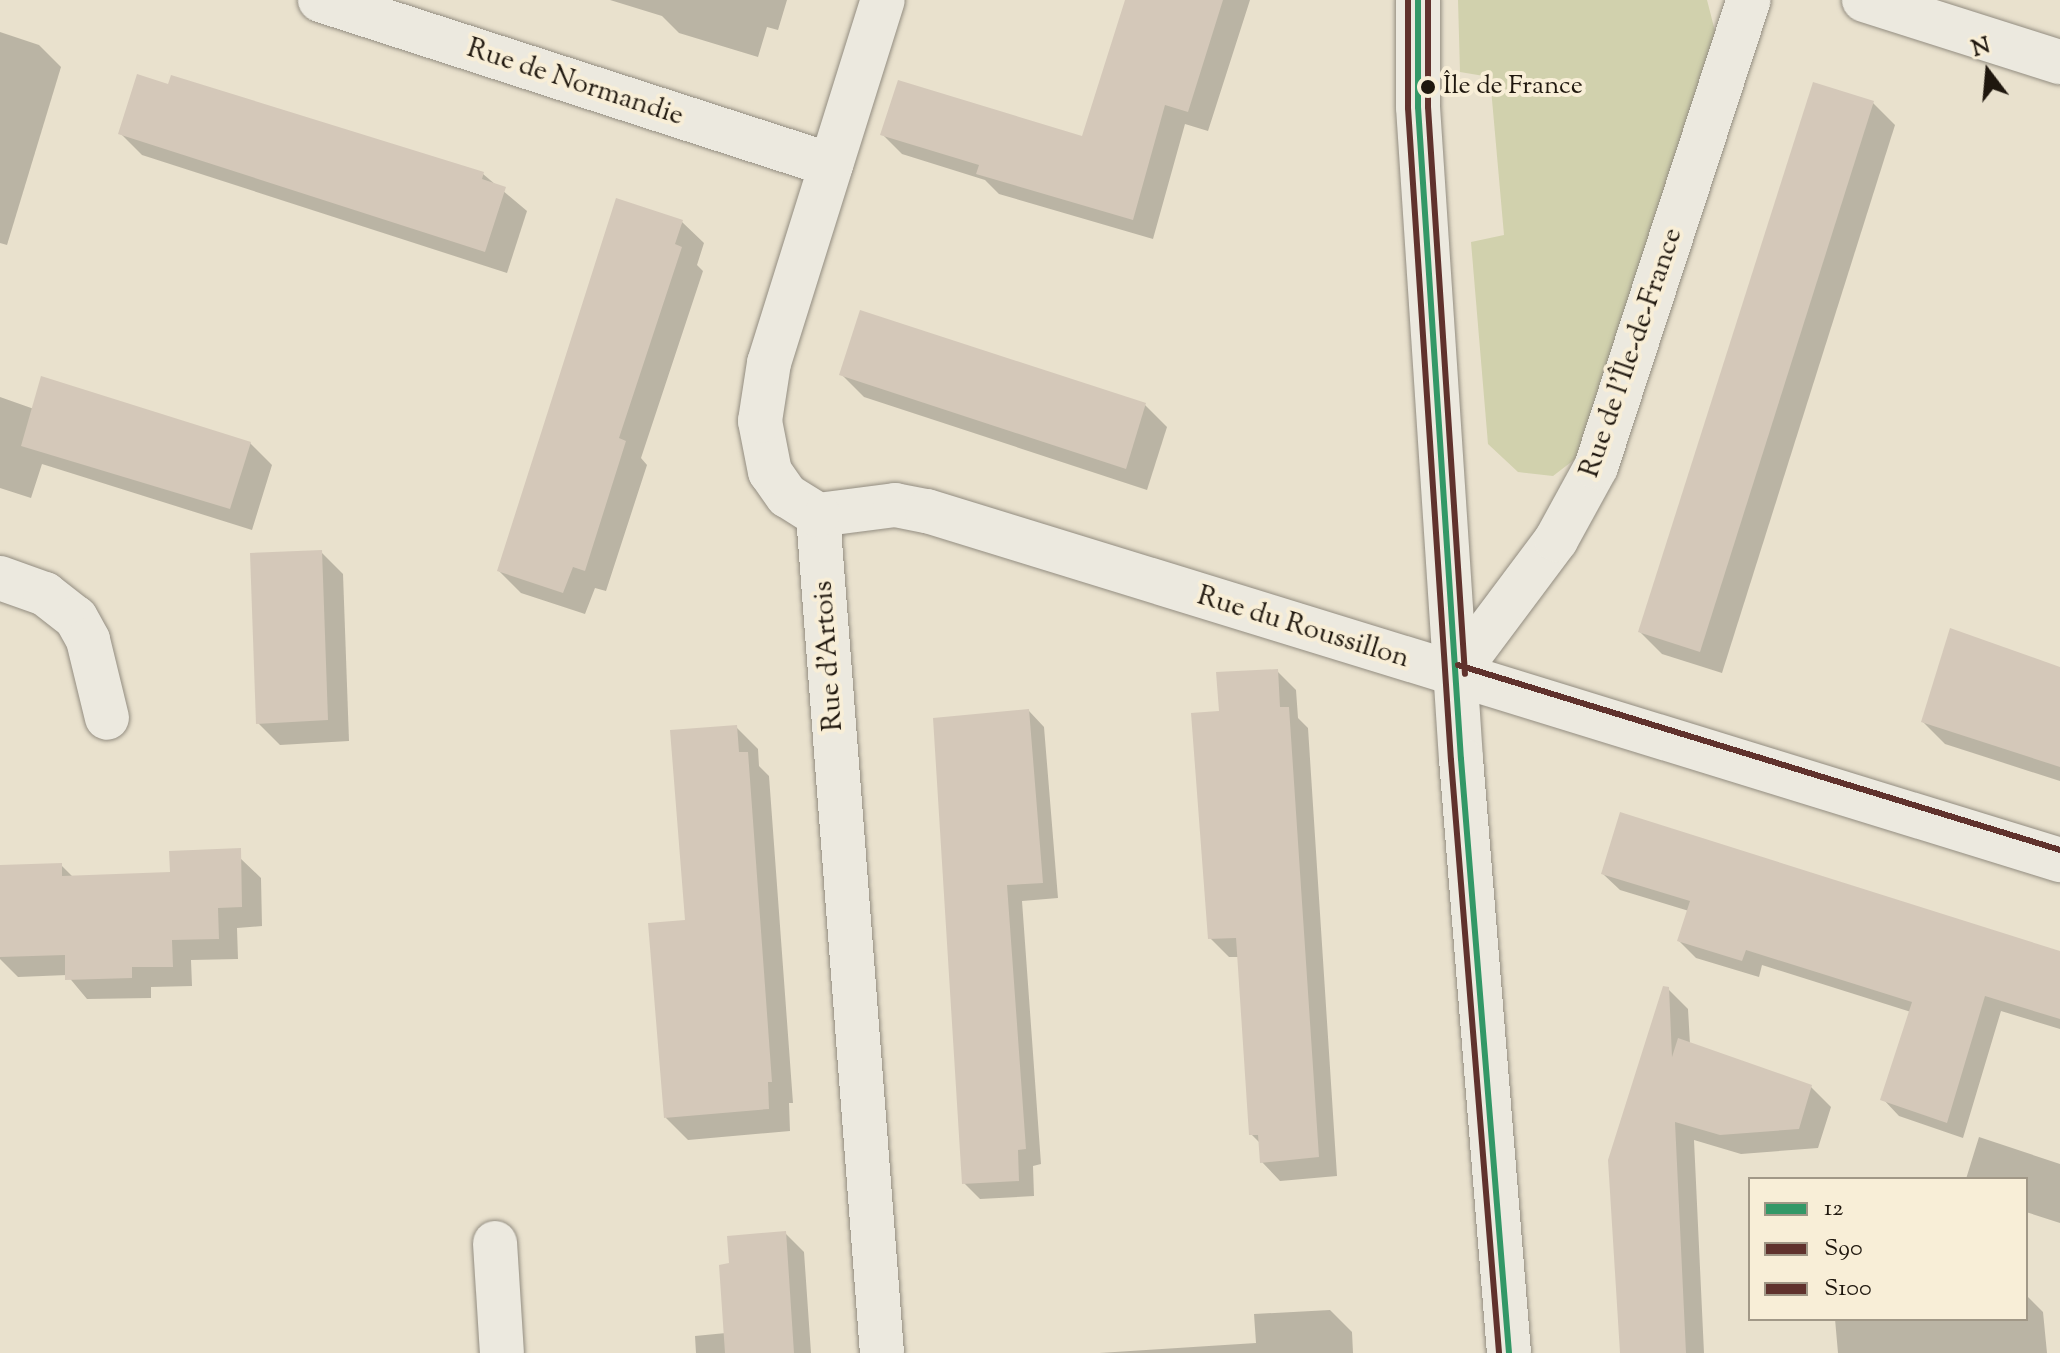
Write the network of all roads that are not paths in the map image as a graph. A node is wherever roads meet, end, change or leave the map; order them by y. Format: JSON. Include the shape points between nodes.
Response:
{"nodes":[{"id":1,"x":320,"y":0,"type":"edge"},
{"id":2,"x":883,"y":0,"type":"edge"},
{"id":3,"x":1418,"y":0,"type":"edge"},
{"id":4,"x":1749,"y":0,"type":"edge"},
{"id":5,"x":1864,"y":0,"type":"edge"},
{"id":6,"x":2060,"y":62,"type":"edge"},
{"id":7,"x":831,"y":165,"type":"junction"},
{"id":8,"x":818,"y":515,"type":"junction"},
{"id":9,"x":0,"y":578,"type":"edge"},
{"id":10,"x":1455,"y":675,"type":"junction"},
{"id":11,"x":107,"y":718,"type":"dead end"},
{"id":12,"x":2060,"y":860,"type":"edge"},
{"id":13,"x":495,"y":1243,"type":"dead end"},
{"id":14,"x":502,"y":1353,"type":"edge"},
{"id":15,"x":882,"y":1353,"type":"edge"},
{"id":16,"x":1509,"y":1353,"type":"edge"}],
"edges":[{"from":1,"to":7,"type":"street","name":"Rue de Normandie"},
{"from":2,"to":7,"type":"street"},
{"from":3,"to":10,"type":"street","via":[[1418,107]]},
{"from":4,"to":10,"type":"street","name":"Rue de l'Île-de-France","via":[[1596,467],[1556,540]]},
{"from":5,"to":6,"type":"street"},
{"from":7,"to":8,"type":"street","via":[[769,363],[760,421],[770,472],[787,496]]},
{"from":8,"to":10,"type":"street","name":"Rue du Roussillon","via":[[895,505],[927,511]]},
{"from":8,"to":15,"type":"street","name":"Rue d'Artois"},
{"from":9,"to":11,"type":"street","via":[[54,599],[76,618],[88,640]]},
{"from":10,"to":12,"type":"street","name":"Rue du Roussillon"},
{"from":10,"to":16,"type":"street"},
{"from":13,"to":14,"type":"street"}]}
